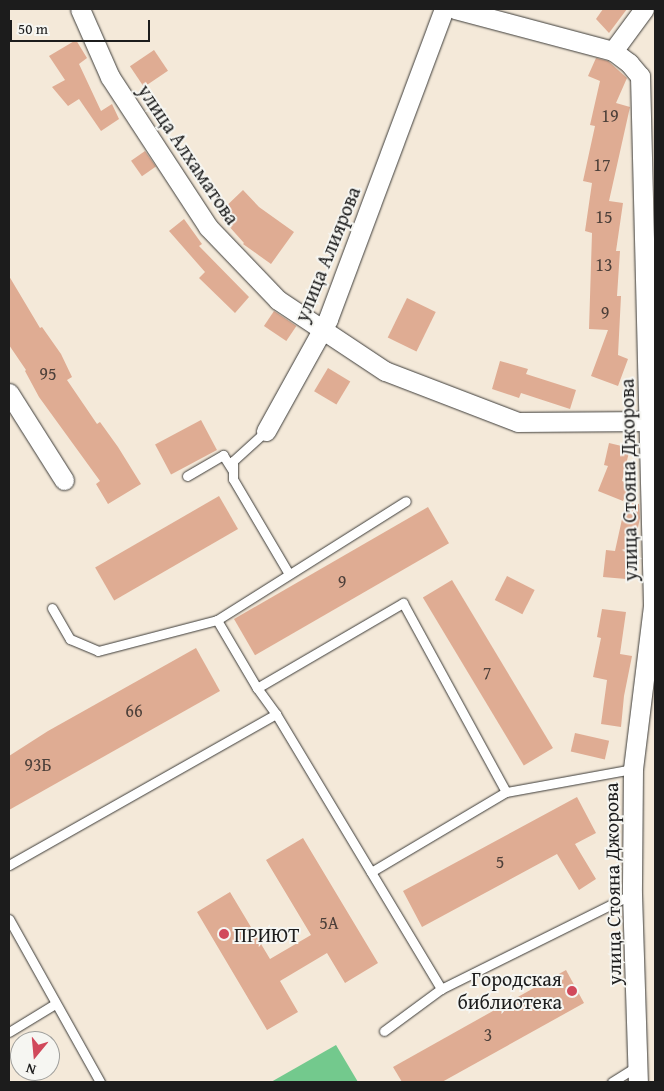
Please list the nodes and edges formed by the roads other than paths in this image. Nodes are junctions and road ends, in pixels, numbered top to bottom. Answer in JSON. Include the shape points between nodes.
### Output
{"nodes":[{"id":1,"x":80,"y":9,"type":"edge"},
{"id":2,"x":444,"y":9,"type":"edge"},
{"id":3,"x":455,"y":9,"type":"edge"},
{"id":4,"x":644,"y":9,"type":"edge"},
{"id":5,"x":613,"y":51,"type":"junction"},
{"id":6,"x":322,"y":330,"type":"junction"},
{"id":7,"x":9,"y":393,"type":"edge"},
{"id":8,"x":649,"y":421,"type":"junction"},
{"id":9,"x":266,"y":430,"type":"joint"},
{"id":10,"x":233,"y":471,"type":"junction"},
{"id":11,"x":187,"y":476,"type":"dead end"},
{"id":12,"x":64,"y":480,"type":"dead end"},
{"id":13,"x":406,"y":501,"type":"dead end"},
{"id":14,"x":289,"y":574,"type":"junction"},
{"id":15,"x":52,"y":608,"type":"dead end"},
{"id":16,"x":217,"y":620,"type":"junction"},
{"id":17,"x":257,"y":688,"type":"junction"},
{"id":18,"x":276,"y":714,"type":"junction"},
{"id":19,"x":633,"y":769,"type":"junction"},
{"id":20,"x":506,"y":792,"type":"junction"},
{"id":21,"x":9,"y":865,"type":"edge"},
{"id":22,"x":371,"y":872,"type":"junction"},
{"id":23,"x":632,"y":894,"type":"junction"},
{"id":24,"x":9,"y":919,"type":"edge"},
{"id":25,"x":441,"y":989,"type":"junction"},
{"id":26,"x":56,"y":1004,"type":"junction"},
{"id":27,"x":384,"y":1031,"type":"dead end"},
{"id":28,"x":9,"y":1032,"type":"edge"},
{"id":29,"x":638,"y":1074,"type":"edge"},
{"id":30,"x":100,"y":1082,"type":"edge"},
{"id":31,"x":612,"y":1082,"type":"edge"}],
"edges":[{"from":1,"to":6,"type":"street","name":"улица Алхаматова","via":[[110,77],[208,227],[278,300]]},
{"from":2,"to":6,"type":"street","name":"улица Алиярова"},
{"from":3,"to":5,"type":"street","name":"улица Стояна Джорова"},
{"from":4,"to":5,"type":"street"},
{"from":5,"to":8,"type":"street","name":"улица Стояна Джорова","via":[[640,76]]},
{"from":6,"to":8,"type":"street","name":"улица Алхаматова","via":[[385,371],[518,422]]},
{"from":6,"to":9,"type":"street","name":"улица Алиярова"},
{"from":7,"to":12,"type":"street"},
{"from":8,"to":19,"type":"street","name":"улица Стояна Джорова","via":[[653,606]]},
{"from":9,"to":10,"type":"lane","name":"улица Алиярова","via":[[233,461]]},
{"from":10,"to":11,"type":"lane","via":[[223,455]]},
{"from":10,"to":14,"type":"lane","via":[[233,479]]},
{"from":13,"to":14,"type":"lane"},
{"from":14,"to":16,"type":"lane"},
{"from":15,"to":16,"type":"lane","via":[[70,638],[98,651]]},
{"from":16,"to":17,"type":"lane"},
{"from":17,"to":18,"type":"lane"},
{"from":17,"to":20,"type":"lane","via":[[403,602]]},
{"from":18,"to":21,"type":"lane"},
{"from":18,"to":22,"type":"lane"},
{"from":19,"to":20,"type":"lane"},
{"from":19,"to":23,"type":"street","name":"улица Стояна Джорова"},
{"from":20,"to":22,"type":"lane"},
{"from":22,"to":25,"type":"lane"},
{"from":23,"to":25,"type":"lane"},
{"from":23,"to":29,"type":"street","name":"улица Стояна Джорова"},
{"from":24,"to":26,"type":"lane"},
{"from":25,"to":27,"type":"lane"},
{"from":26,"to":28,"type":"lane"},
{"from":26,"to":30,"type":"lane"},
{"from":29,"to":31,"type":"lane"}]}
